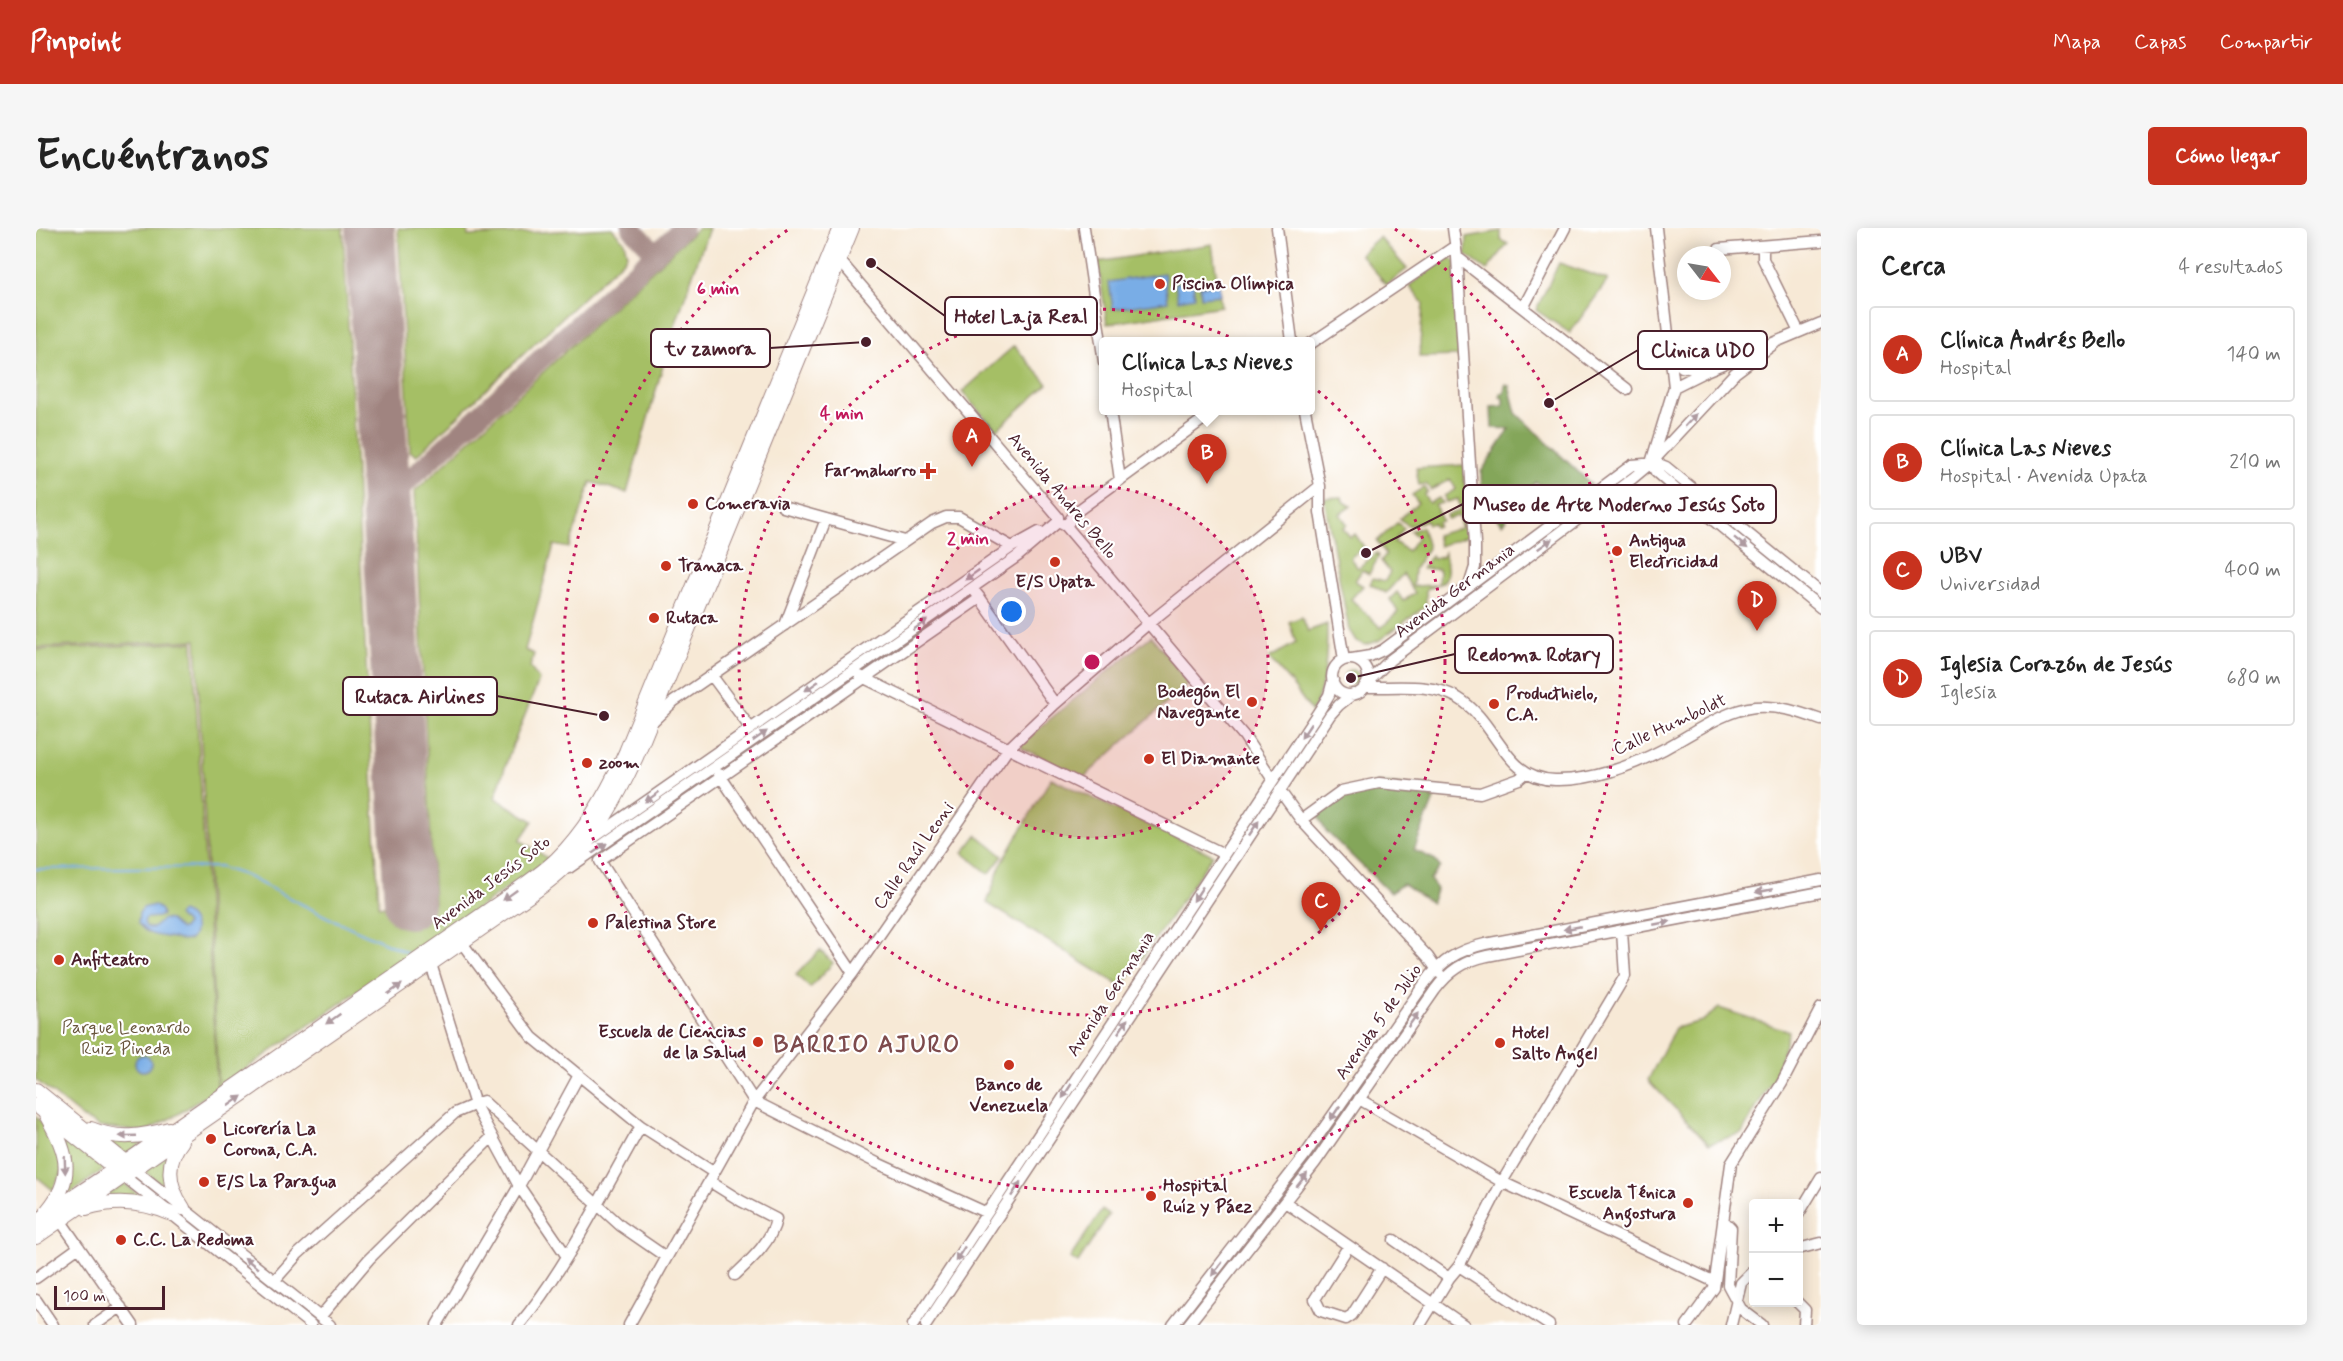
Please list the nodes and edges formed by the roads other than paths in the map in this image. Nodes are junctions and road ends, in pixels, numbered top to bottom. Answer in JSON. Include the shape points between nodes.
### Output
{"nodes":[{"id":1,"x":840,"y":228,"type":"edge"},
{"id":2,"x":852,"y":228,"type":"edge"},
{"id":3,"x":1084,"y":228,"type":"edge"},
{"id":4,"x":1277,"y":228,"type":"edge"},
{"id":5,"x":1453,"y":228,"type":"edge"},
{"id":6,"x":1565,"y":228,"type":"edge"},
{"id":7,"x":1656,"y":228,"type":"edge"},
{"id":8,"x":1821,"y":241,"type":"edge"},
{"id":9,"x":1763,"y":247,"type":"junction"},
{"id":10,"x":1731,"y":248,"type":"edge"},
{"id":11,"x":1456,"y":252,"type":"junction"},
{"id":12,"x":835,"y":255,"type":"junction"},
{"id":13,"x":1523,"y":308,"type":"junction"},
{"id":14,"x":1821,"y":323,"type":"edge"},
{"id":15,"x":1798,"y":332,"type":"junction"},
{"id":16,"x":1100,"y":337,"type":"edge"},
{"id":17,"x":1291,"y":337,"type":"edge"},
{"id":18,"x":1315,"y":341,"type":"edge"},
{"id":19,"x":1775,"y":343,"type":"junction"},
{"id":20,"x":1672,"y":356,"type":"junction"},
{"id":21,"x":1706,"y":371,"type":"junction"},
{"id":22,"x":1674,"y":387,"type":"junction"},
{"id":23,"x":1627,"y":388,"type":"dead end"},
{"id":24,"x":1111,"y":415,"type":"edge"},
{"id":25,"x":1210,"y":415,"type":"edge"},
{"id":26,"x":1306,"y":415,"type":"edge"},
{"id":27,"x":1651,"y":463,"type":"junction"},
{"id":28,"x":1120,"y":480,"type":"junction"},
{"id":29,"x":1320,"y":486,"type":"junction"},
{"id":30,"x":783,"y":507,"type":"dead end"},
{"id":31,"x":826,"y":519,"type":"junction"},
{"id":32,"x":1060,"y":522,"type":"junction"},
{"id":33,"x":905,"y":541,"type":"junction"},
{"id":34,"x":1475,"y":543,"type":"junction"},
{"id":35,"x":1012,"y":547,"type":"junction"},
{"id":36,"x":1496,"y":567,"type":"junction"},
{"id":37,"x":1468,"y":587,"type":"junction"},
{"id":38,"x":972,"y":588,"type":"junction"},
{"id":39,"x":1821,"y":593,"type":"edge"},
{"id":40,"x":980,"y":598,"type":"junction"},
{"id":41,"x":1821,"y":608,"type":"edge"},
{"id":42,"x":1149,"y":623,"type":"junction"},
{"id":43,"x":785,"y":625,"type":"junction"},
{"id":44,"x":1348,"y":660,"type":"junction"},
{"id":45,"x":854,"y":671,"type":"junction"},
{"id":46,"x":712,"y":676,"type":"junction"},
{"id":47,"x":864,"y":679,"type":"junction"},
{"id":48,"x":1333,"y":680,"type":"junction"},
{"id":49,"x":1365,"y":685,"type":"junction"},
{"id":50,"x":1353,"y":694,"type":"junction"},
{"id":51,"x":1055,"y":704,"type":"junction"},
{"id":52,"x":1821,"y":720,"type":"edge"},
{"id":53,"x":649,"y":725,"type":"junction"},
{"id":54,"x":750,"y":729,"type":"junction"},
{"id":55,"x":1008,"y":749,"type":"junction"},
{"id":56,"x":716,"y":767,"type":"junction"},
{"id":57,"x":1526,"y":774,"type":"junction"},
{"id":58,"x":721,"y":779,"type":"junction"},
{"id":59,"x":1273,"y":780,"type":"junction"},
{"id":60,"x":1280,"y":791,"type":"junction"},
{"id":61,"x":1301,"y":820,"type":"junction"},
{"id":62,"x":582,"y":846,"type":"junction"},
{"id":63,"x":1224,"y":854,"type":"junction"},
{"id":64,"x":556,"y":859,"type":"junction"},
{"id":65,"x":551,"y":879,"type":"junction"},
{"id":66,"x":1821,"y":880,"type":"edge"},
{"id":67,"x":1821,"y":892,"type":"edge"},
{"id":68,"x":1622,"y":931,"type":"junction"},
{"id":69,"x":462,"y":943,"type":"junction"},
{"id":70,"x":431,"y":964,"type":"junction"},
{"id":71,"x":1436,"y":969,"type":"junction"},
{"id":72,"x":853,"y":973,"type":"junction"},
{"id":73,"x":1445,"y":978,"type":"junction"},
{"id":74,"x":1821,"y":1008,"type":"edge"},
{"id":75,"x":579,"y":1075,"type":"junction"},
{"id":76,"x":36,"y":1090,"type":"edge"},
{"id":77,"x":1359,"y":1099,"type":"junction"},
{"id":78,"x":754,"y":1101,"type":"junction"},
{"id":79,"x":475,"y":1105,"type":"junction"},
{"id":80,"x":40,"y":1108,"type":"edge"},
{"id":81,"x":75,"y":1121,"type":"junction"},
{"id":82,"x":641,"y":1126,"type":"junction"},
{"id":83,"x":184,"y":1129,"type":"junction"},
{"id":84,"x":492,"y":1137,"type":"junction"},
{"id":85,"x":538,"y":1152,"type":"junction"},
{"id":86,"x":126,"y":1169,"type":"junction"},
{"id":87,"x":711,"y":1176,"type":"junction"},
{"id":88,"x":1821,"y":1177,"type":"edge"},
{"id":89,"x":1502,"y":1182,"type":"junction"},
{"id":90,"x":519,"y":1186,"type":"junction"},
{"id":91,"x":1285,"y":1202,"type":"junction"},
{"id":92,"x":596,"y":1205,"type":"junction"},
{"id":93,"x":1803,"y":1207,"type":"edge"},
{"id":94,"x":75,"y":1210,"type":"junction"},
{"id":95,"x":177,"y":1211,"type":"junction"},
{"id":96,"x":987,"y":1213,"type":"junction"},
{"id":97,"x":60,"y":1220,"type":"junction"},
{"id":98,"x":1723,"y":1220,"type":"junction"},
{"id":99,"x":38,"y":1221,"type":"edge"},
{"id":100,"x":36,"y":1237,"type":"edge"},
{"id":101,"x":1394,"y":1240,"type":"dead end"},
{"id":102,"x":1821,"y":1243,"type":"edge"},
{"id":103,"x":79,"y":1247,"type":"junction"},
{"id":104,"x":1348,"y":1247,"type":"junction"},
{"id":105,"x":1803,"y":1248,"type":"edge"},
{"id":106,"x":566,"y":1256,"type":"junction"},
{"id":107,"x":666,"y":1257,"type":"junction"},
{"id":108,"x":1730,"y":1262,"type":"junction"},
{"id":109,"x":1459,"y":1266,"type":"junction"},
{"id":110,"x":1382,"y":1268,"type":"junction"},
{"id":111,"x":1749,"y":1271,"type":"edge"},
{"id":112,"x":735,"y":1275,"type":"dead end"},
{"id":113,"x":1749,"y":1275,"type":"edge"},
{"id":114,"x":36,"y":1278,"type":"edge"},
{"id":115,"x":1449,"y":1278,"type":"junction"},
{"id":116,"x":274,"y":1281,"type":"junction"},
{"id":117,"x":1715,"y":1282,"type":"junction"},
{"id":118,"x":36,"y":1300,"type":"edge"},
{"id":119,"x":1432,"y":1303,"type":"junction"},
{"id":120,"x":1737,"y":1303,"type":"junction"},
{"id":121,"x":121,"y":1307,"type":"junction"},
{"id":122,"x":1802,"y":1307,"type":"edge"},
{"id":123,"x":320,"y":1317,"type":"junction"},
{"id":124,"x":53,"y":1325,"type":"edge"},
{"id":125,"x":95,"y":1325,"type":"edge"},
{"id":126,"x":133,"y":1325,"type":"edge"},
{"id":127,"x":311,"y":1325,"type":"edge"},
{"id":128,"x":330,"y":1325,"type":"edge"},
{"id":129,"x":437,"y":1325,"type":"edge"},
{"id":130,"x":519,"y":1325,"type":"edge"},
{"id":131,"x":629,"y":1325,"type":"edge"},
{"id":132,"x":912,"y":1325,"type":"edge"},
{"id":133,"x":926,"y":1325,"type":"edge"},
{"id":134,"x":1173,"y":1325,"type":"edge"},
{"id":135,"x":1188,"y":1325,"type":"edge"},
{"id":136,"x":1420,"y":1325,"type":"edge"},
{"id":137,"x":1464,"y":1325,"type":"edge"},
{"id":138,"x":1549,"y":1325,"type":"edge"},
{"id":139,"x":1687,"y":1325,"type":"edge"},
{"id":140,"x":1731,"y":1325,"type":"edge"},
{"id":141,"x":1762,"y":1325,"type":"edge"},
{"id":142,"x":1804,"y":1325,"type":"edge"}],
"edges":[{"from":1,"to":12,"type":"main road","name":"Avenida Jesús Soto"},
{"from":2,"to":12,"type":"main road","name":"Avenida Jesús Soto"},
{"from":3,"to":16,"type":"street"},
{"from":4,"to":17,"type":"street"},
{"from":5,"to":11,"type":"street"},
{"from":6,"to":13,"type":"street"},
{"from":7,"to":20,"type":"street"},
{"from":8,"to":9,"type":"street"},
{"from":9,"to":10,"type":"street"},
{"from":9,"to":15,"type":"street","via":[[1763,259]]},
{"from":11,"to":13,"type":"street"},
{"from":11,"to":18,"type":"street"},
{"from":11,"to":34,"type":"street"},
{"from":12,"to":32,"type":"street","name":"Avenida Andres Bello"},
{"from":12,"to":53,"type":"main road","name":"Avenida Jesús Soto"},
{"from":12,"to":64,"type":"main road","name":"Avenida Jesús Soto","via":[[626,752],[600,801]]},
{"from":13,"to":23,"type":"street"},
{"from":14,"to":15,"type":"street"},
{"from":15,"to":19,"type":"street"},
{"from":19,"to":21,"type":"street"},
{"from":27,"to":19,"type":"street","name":"Avenida Germania","one_way":true,"via":[[1735,373]]},
{"from":20,"to":21,"type":"street","via":[[1682,367]]},
{"from":20,"to":22,"type":"street"},
{"from":21,"to":22,"type":"street"},
{"from":22,"to":27,"type":"street"},
{"from":24,"to":28,"type":"street"},
{"from":25,"to":28,"type":"street"},
{"from":26,"to":29,"type":"street"},
{"from":27,"to":36,"type":"street","name":"Avenida Germania","via":[[1626,469]]},
{"from":27,"to":39,"type":"street","via":[[1666,467]]},
{"from":27,"to":41,"type":"street","one_way":true,"via":[[1656,472]]},
{"from":49,"to":27,"type":"street","name":"Avenida Germania","one_way":true,"via":[[1390,660]]},
{"from":28,"to":32,"type":"street"},
{"from":29,"to":42,"type":"street","name":"Calle Raúl Leoni"},
{"from":29,"to":44,"type":"street","via":[[1320,512]]},
{"from":30,"to":31,"type":"street"},
{"from":31,"to":33,"type":"street"},
{"from":31,"to":43,"type":"street"},
{"from":32,"to":35,"type":"street"},
{"from":32,"to":38,"type":"street"},
{"from":32,"to":42,"type":"street","name":"Avenida Andres Bello"},
{"from":33,"to":35,"type":"street","via":[[946,517],[959,518]]},
{"from":33,"to":43,"type":"street"},
{"from":34,"to":36,"type":"street","via":[[1482,561]]},
{"from":34,"to":37,"type":"street","via":[[1475,567]]},
{"from":35,"to":54,"type":"street","one_way":true},
{"from":36,"to":37,"type":"street","name":"Avenida Germania"},
{"from":37,"to":44,"type":"street","name":"Avenida Germania","via":[[1383,650]]},
{"from":38,"to":40,"type":"street"},
{"from":45,"to":38,"type":"street","one_way":true},
{"from":40,"to":47,"type":"street"},
{"from":40,"to":51,"type":"street"},
{"from":42,"to":51,"type":"street","name":"Calle Raúl Leoni"},
{"from":42,"to":59,"type":"street","name":"Avenida Andres Bello","via":[[1244,736]]},
{"from":43,"to":46,"type":"street"},
{"from":44,"to":48,"type":"street","via":[[1336,667]]},
{"from":44,"to":49,"type":"street","via":[[1364,666]]},
{"from":45,"to":47,"type":"street"},
{"from":56,"to":45,"type":"street","one_way":true},
{"from":46,"to":53,"type":"street","via":[[673,702]]},
{"from":46,"to":54,"type":"street"},
{"from":47,"to":55,"type":"street"},
{"from":47,"to":58,"type":"street"},
{"from":48,"to":50,"type":"street","via":[[1340,691]]},
{"from":48,"to":59,"type":"street","name":"Avenida Germania","one_way":true,"via":[[1326,701]]},
{"from":49,"to":50,"type":"street"},
{"from":49,"to":57,"type":"street","via":[[1440,690],[1458,698],[1479,713],[1511,761]]},
{"from":50,"to":60,"type":"street","name":"Avenida Germania","via":[[1335,709]]},
{"from":51,"to":55,"type":"street","name":"Calle Raúl Leoni"},
{"from":52,"to":57,"type":"street","name":"Calle Humboldt","via":[[1786,708],[1753,707],[1710,723],[1639,761],[1595,774],[1552,780]]},
{"from":53,"to":62,"type":"main road","name":"Avenida Jesús Soto","via":[[618,793]]},
{"from":54,"to":62,"type":"street","one_way":true},
{"from":55,"to":63,"type":"street"},
{"from":55,"to":72,"type":"street","name":"Calle Raúl Leoni"},
{"from":56,"to":58,"type":"street"},
{"from":65,"to":56,"type":"street","one_way":true},
{"from":57,"to":61,"type":"street","via":[[1480,793],[1379,783],[1341,791]]},
{"from":58,"to":72,"type":"street"},
{"from":58,"to":78,"type":"street","via":[[600,861]]},
{"from":59,"to":63,"type":"street","name":"Avenida Germania"},
{"from":60,"to":61,"type":"street"},
{"from":133,"to":60,"type":"street","name":"Avenida Germania","one_way":true},
{"from":61,"to":71,"type":"street"},
{"from":62,"to":64,"type":"street"},
{"from":62,"to":65,"type":"main road","name":"Avenida Jesús Soto"},
{"from":63,"to":96,"type":"street","name":"Avenida Germania","one_way":true},
{"from":64,"to":83,"type":"main road","name":"Avenida Jesús Soto","one_way":true},
{"from":65,"to":69,"type":"main road","name":"Avenida Jesús Soto"},
{"from":66,"to":71,"type":"street","name":"Avenida 5 de Julio","one_way":true,"via":[[1475,946],[1455,954]]},
{"from":68,"to":67,"type":"street","name":"Avenida 5 de Julio","one_way":true},
{"from":68,"to":73,"type":"street","name":"Avenida 5 de Julio","via":[[1478,958]]},
{"from":68,"to":89,"type":"street","via":[[1625,976]]},
{"from":69,"to":70,"type":"main road","name":"Avenida Jesús Soto"},
{"from":69,"to":75,"type":"street","via":[[532,1037]]},
{"from":70,"to":79,"type":"street"},
{"from":83,"to":70,"type":"main road","name":"Avenida Jesús Soto","one_way":true},
{"from":71,"to":73,"type":"street"},
{"from":71,"to":134,"type":"street","name":"Avenida 5 de Julio","one_way":true,"via":[[1312,1146]]},
{"from":72,"to":78,"type":"street","name":"Calle Raúl Leoni"},
{"from":77,"to":73,"type":"street","name":"Avenida 5 de Julio","one_way":true},
{"from":74,"to":98,"type":"street","via":[[1782,1083],[1731,1164]]},
{"from":75,"to":82,"type":"street"},
{"from":75,"to":85,"type":"street"},
{"from":76,"to":81,"type":"main road"},
{"from":77,"to":89,"type":"street"},
{"from":91,"to":77,"type":"street","name":"Avenida 5 de Julio","one_way":true},
{"from":78,"to":87,"type":"street","name":"Calle Raúl Leoni"},
{"from":78,"to":96,"type":"street"},
{"from":79,"to":84,"type":"street"},
{"from":79,"to":85,"type":"street","via":[[483,1101]]},
{"from":79,"to":116,"type":"street","via":[[455,1113],[298,1254]]},
{"from":80,"to":86,"type":"main road"},
{"from":80,"to":99,"type":"main road","one_way":true,"via":[[61,1142],[67,1169],[56,1199]]},
{"from":83,"to":81,"type":"main road","one_way":true,"via":[[120,1137]]},
{"from":81,"to":86,"type":"main road"},
{"from":82,"to":87,"type":"street"},
{"from":82,"to":92,"type":"street"},
{"from":83,"to":86,"type":"main road","name":"Avenida Jesús Soto"},
{"from":83,"to":95,"type":"main road","via":[[169,1170]]},
{"from":84,"to":90,"type":"street"},
{"from":84,"to":123,"type":"street","via":[[369,1259]]},
{"from":85,"to":90,"type":"street"},
{"from":85,"to":92,"type":"street"},
{"from":86,"to":94,"type":"main road"},
{"from":86,"to":95,"type":"street"},
{"from":86,"to":99,"type":"main road"},
{"from":87,"to":107,"type":"street","name":"Calle Raúl Leoni"},
{"from":87,"to":112,"type":"street","via":[[741,1201],[776,1219],[765,1242]]},
{"from":88,"to":93,"type":"street"},
{"from":89,"to":109,"type":"street"},
{"from":89,"to":117,"type":"street"},
{"from":90,"to":106,"type":"street"},
{"from":90,"to":129,"type":"street"},
{"from":91,"to":104,"type":"street"},
{"from":91,"to":135,"type":"street","name":"Avenida 5 de Julio"},
{"from":92,"to":106,"type":"street"},
{"from":92,"to":107,"type":"street"},
{"from":94,"to":95,"type":"main road","via":[[131,1203]]},
{"from":94,"to":97,"type":"main road"},
{"from":116,"to":95,"type":"street","one_way":true},
{"from":95,"to":127,"type":"street"},
{"from":96,"to":132,"type":"street","name":"Avenida Germania","one_way":true},
{"from":97,"to":100,"type":"main road"},
{"from":97,"to":103,"type":"street"},
{"from":98,"to":108,"type":"street","via":[[1731,1228]]},
{"from":98,"to":117,"type":"street"},
{"from":101,"to":115,"type":"street"},
{"from":102,"to":105,"type":"street"},
{"from":103,"to":114,"type":"street"},
{"from":103,"to":121,"type":"street"},
{"from":104,"to":110,"type":"street"},
{"from":104,"to":110,"type":"street","via":[[1315,1299],[1321,1311],[1346,1319],[1352,1315]]},
{"from":106,"to":130,"type":"street"},
{"from":107,"to":131,"type":"street","name":"Calle Raúl Leoni"},
{"from":108,"to":111,"type":"street","via":[[1734,1272]]},
{"from":108,"to":120,"type":"street","via":[[1728,1285]]},
{"from":109,"to":115,"type":"street"},
{"from":109,"to":138,"type":"street"},
{"from":110,"to":119,"type":"street"},
{"from":113,"to":120,"type":"street","via":[[1741,1284]]},
{"from":115,"to":119,"type":"street"},
{"from":116,"to":123,"type":"street"},
{"from":117,"to":139,"type":"street"},
{"from":118,"to":124,"type":"street"},
{"from":119,"to":136,"type":"street"},
{"from":119,"to":137,"type":"street"},
{"from":120,"to":140,"type":"street"},
{"from":120,"to":141,"type":"street"},
{"from":121,"to":125,"type":"street"},
{"from":121,"to":126,"type":"street"},
{"from":122,"to":142,"type":"street"},
{"from":123,"to":128,"type":"street"}]}
